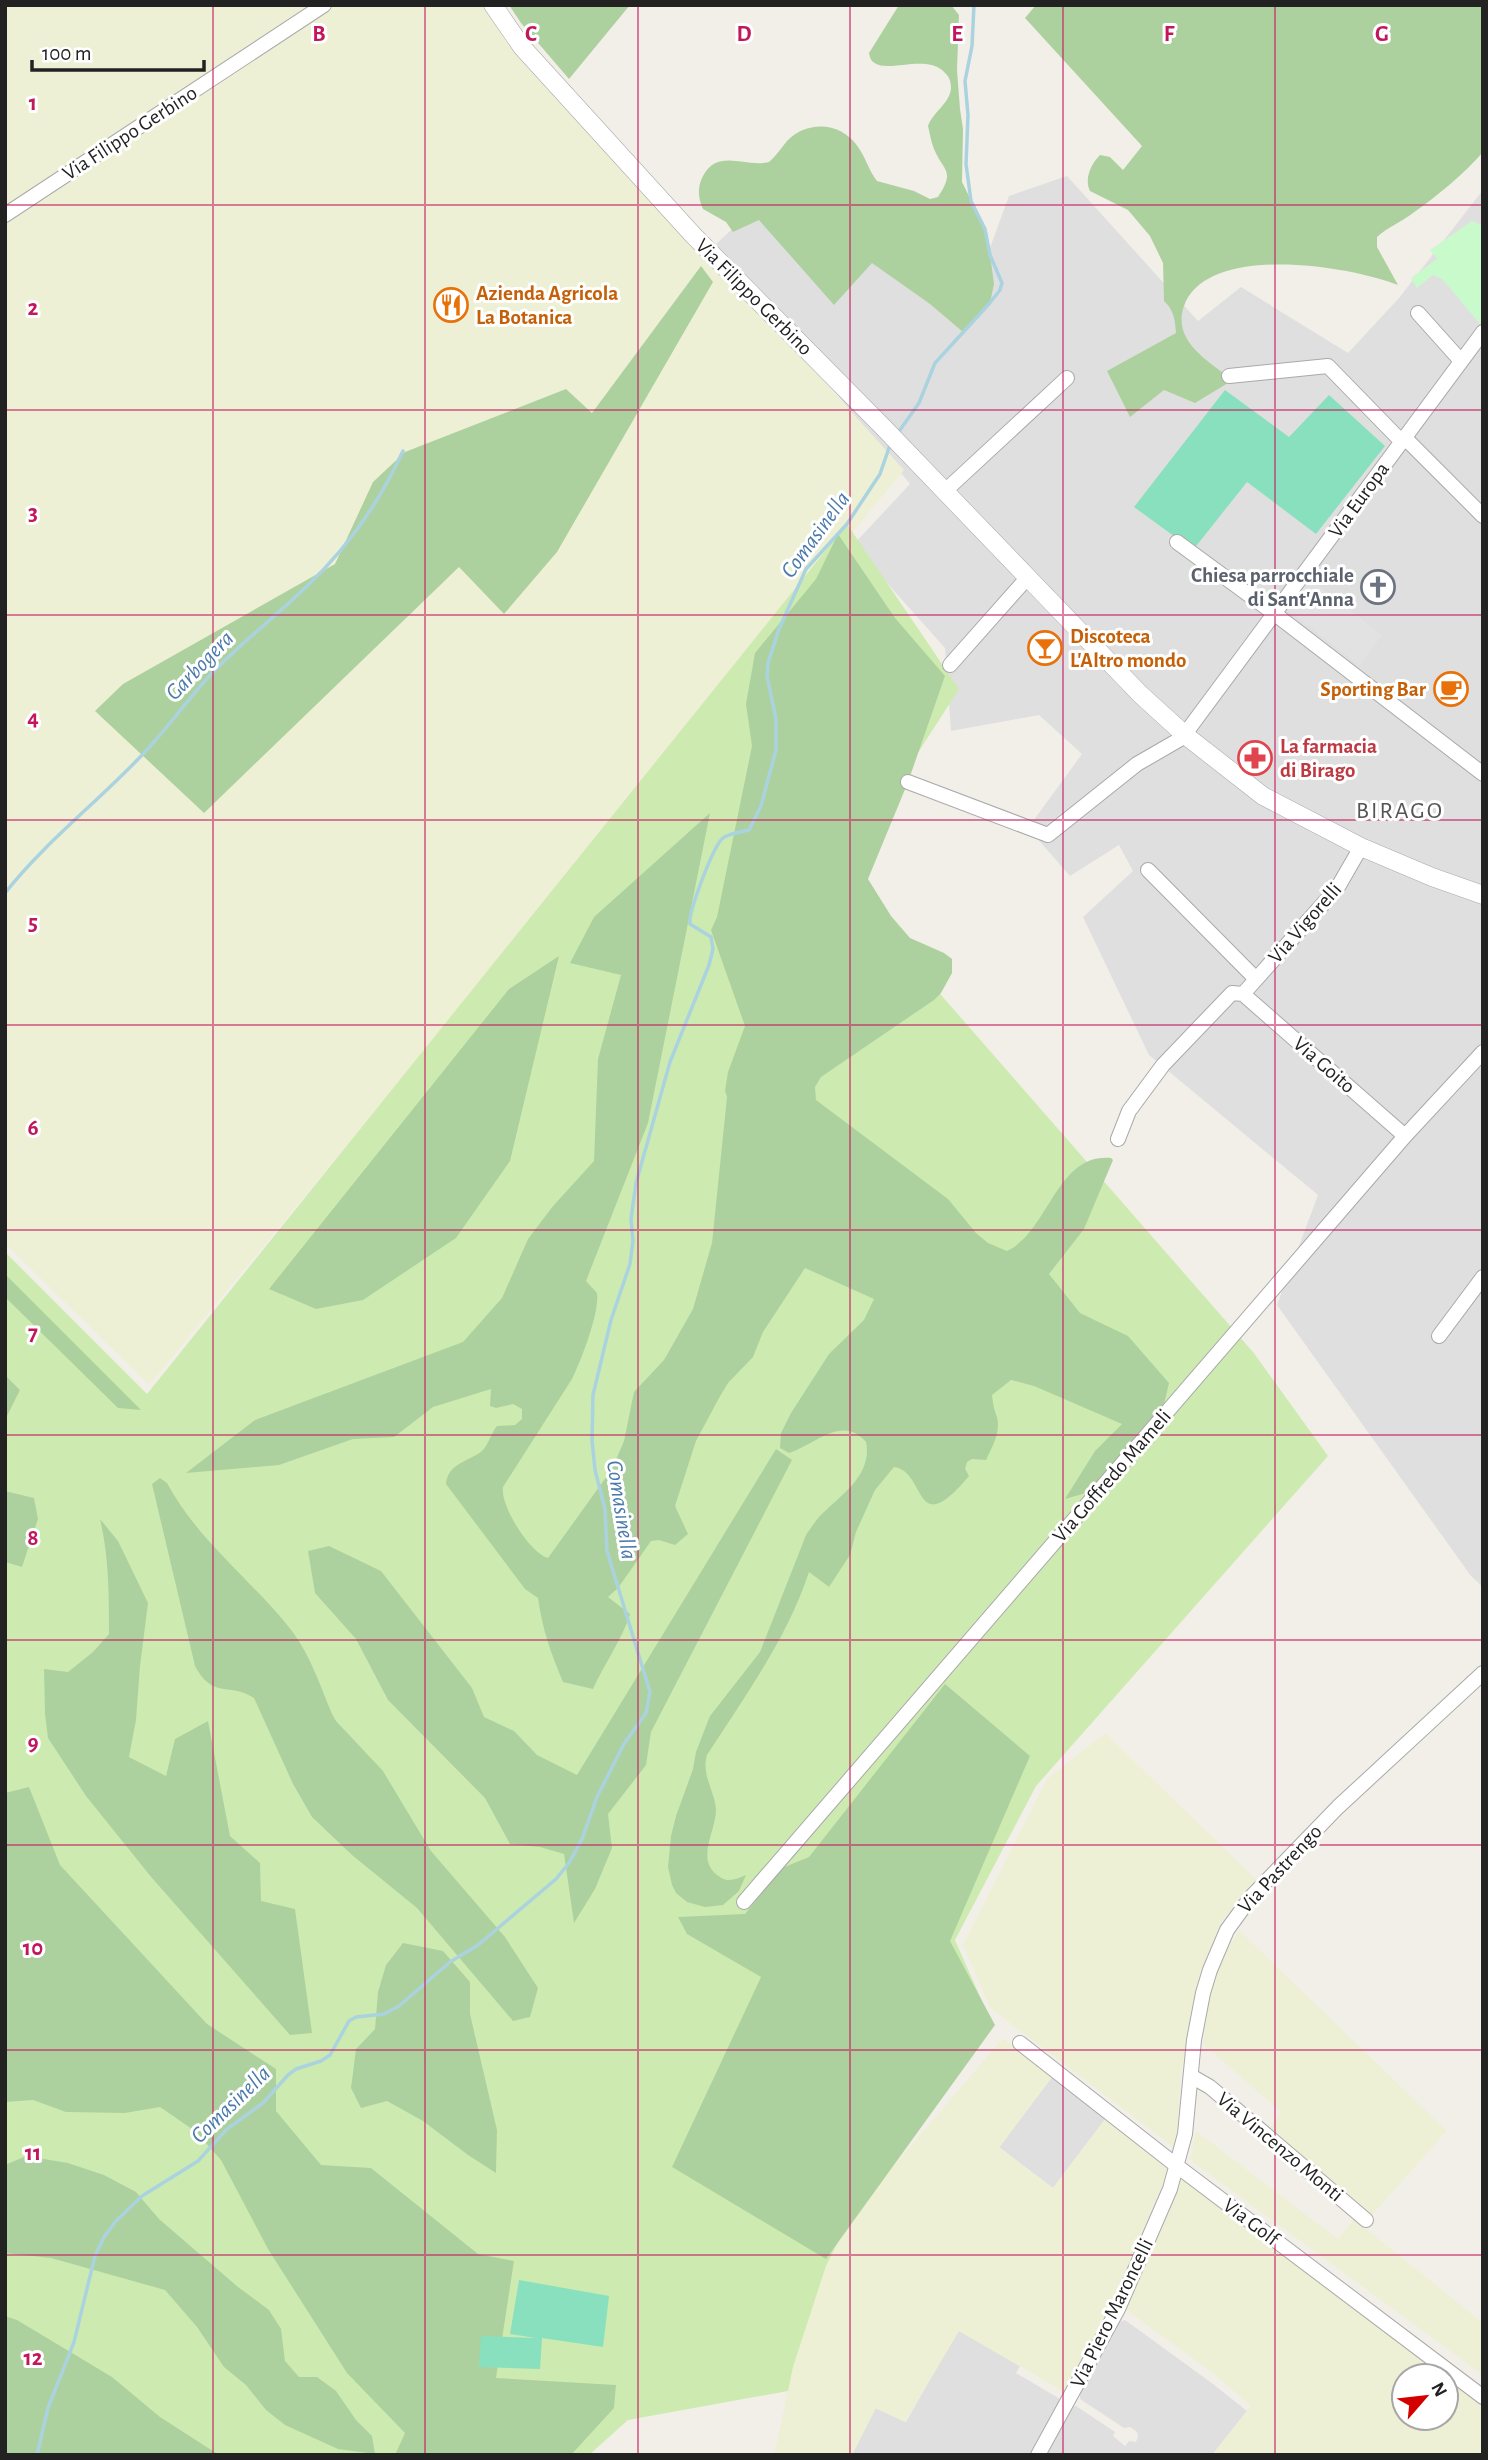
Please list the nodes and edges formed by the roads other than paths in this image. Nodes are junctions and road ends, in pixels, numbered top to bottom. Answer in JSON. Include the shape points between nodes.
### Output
{"nodes":[{"id":1,"x":324,"y":5,"type":"edge"},
{"id":2,"x":493,"y":5,"type":"edge"},
{"id":3,"x":5,"y":215,"type":"edge"},
{"id":4,"x":1418,"y":313,"type":"dead end"},
{"id":5,"x":1483,"y":332,"type":"edge"},
{"id":6,"x":1461,"y":361,"type":"junction"},
{"id":7,"x":1228,"y":376,"type":"dead end"},
{"id":8,"x":1067,"y":378,"type":"dead end"},
{"id":9,"x":1403,"y":440,"type":"junction"},
{"id":10,"x":945,"y":491,"type":"junction"},
{"id":11,"x":1483,"y":516,"type":"edge"},
{"id":12,"x":1177,"y":542,"type":"dead end"},
{"id":13,"x":1028,"y":577,"type":"junction"},
{"id":14,"x":1275,"y":614,"type":"junction"},
{"id":15,"x":950,"y":665,"type":"dead end"},
{"id":16,"x":1185,"y":735,"type":"junction"},
{"id":17,"x":1483,"y":774,"type":"edge"},
{"id":18,"x":908,"y":782,"type":"dead end"},
{"id":19,"x":1361,"y":847,"type":"junction"},
{"id":20,"x":1148,"y":870,"type":"dead end"},
{"id":21,"x":1483,"y":895,"type":"edge"},
{"id":22,"x":1256,"y":979,"type":"junction"},
{"id":23,"x":1243,"y":994,"type":"junction"},
{"id":24,"x":1483,"y":1052,"type":"edge"},
{"id":25,"x":1405,"y":1136,"type":"junction"},
{"id":26,"x":1118,"y":1139,"type":"dead end"},
{"id":27,"x":1483,"y":1277,"type":"edge"},
{"id":28,"x":1439,"y":1336,"type":"dead end"},
{"id":29,"x":1483,"y":1673,"type":"edge"},
{"id":30,"x":744,"y":1902,"type":"dead end"},
{"id":31,"x":1020,"y":2043,"type":"dead end"},
{"id":32,"x":1191,"y":2076,"type":"junction"},
{"id":33,"x":1177,"y":2166,"type":"junction"},
{"id":34,"x":1366,"y":2220,"type":"dead end"},
{"id":35,"x":1483,"y":2398,"type":"edge"},
{"id":36,"x":1038,"y":2455,"type":"edge"}],
"edges":[{"from":1,"to":3,"type":"street","name":"Via Filippo Gerbino"},
{"from":2,"to":10,"type":"street","name":"Via Filippo Gerbino","via":[[522,47],[693,235]]},
{"from":4,"to":6,"type":"street"},
{"from":5,"to":6,"type":"street","name":"Via Europa"},
{"from":6,"to":9,"type":"street","name":"Via Europa"},
{"from":7,"to":9,"type":"street","via":[[1328,366]]},
{"from":8,"to":10,"type":"street"},
{"from":9,"to":11,"type":"street"},
{"from":9,"to":14,"type":"street","name":"Via Europa"},
{"from":10,"to":13,"type":"street","name":"Via Filippo Gerbino"},
{"from":12,"to":14,"type":"street"},
{"from":13,"to":15,"type":"street"},
{"from":13,"to":16,"type":"street","name":"Via Filippo Gerbino"},
{"from":14,"to":16,"type":"street","name":"Via Europa"},
{"from":14,"to":17,"type":"street"},
{"from":16,"to":18,"type":"street","via":[[1137,764],[1048,835]]},
{"from":16,"to":19,"type":"street","name":"Via Filippo Gerbino","via":[[1263,796]]},
{"from":19,"to":21,"type":"street","name":"Via Filippo Gerbino"},
{"from":19,"to":22,"type":"street","name":"Via Vigorelli","via":[[1338,887]]},
{"from":20,"to":22,"type":"street"},
{"from":22,"to":23,"type":"street","name":"Via Vigorelli"},
{"from":23,"to":25,"type":"street","name":"Via Goito"},
{"from":23,"to":26,"type":"street","name":"Via Vigorelli","via":[[1232,993],[1163,1065],[1129,1111]]},
{"from":24,"to":25,"type":"street","name":"Via Goffredo Mameli"},
{"from":25,"to":30,"type":"street","name":"Via Goffredo Mameli"},
{"from":27,"to":28,"type":"street"},
{"from":29,"to":32,"type":"street","name":"Via Pastrengo","via":[[1338,1807],[1238,1913],[1210,1970]]},
{"from":31,"to":33,"type":"street","name":"Via Golf"},
{"from":32,"to":33,"type":"street","name":"Via Pastrengo"},
{"from":32,"to":34,"type":"street","name":"Via Vincenzo Monti","via":[[1210,2087]]},
{"from":33,"to":35,"type":"street","name":"Via Golf"},
{"from":33,"to":36,"type":"street","name":"Via Piero Maroncelli","via":[[1118,2309]]}]}
